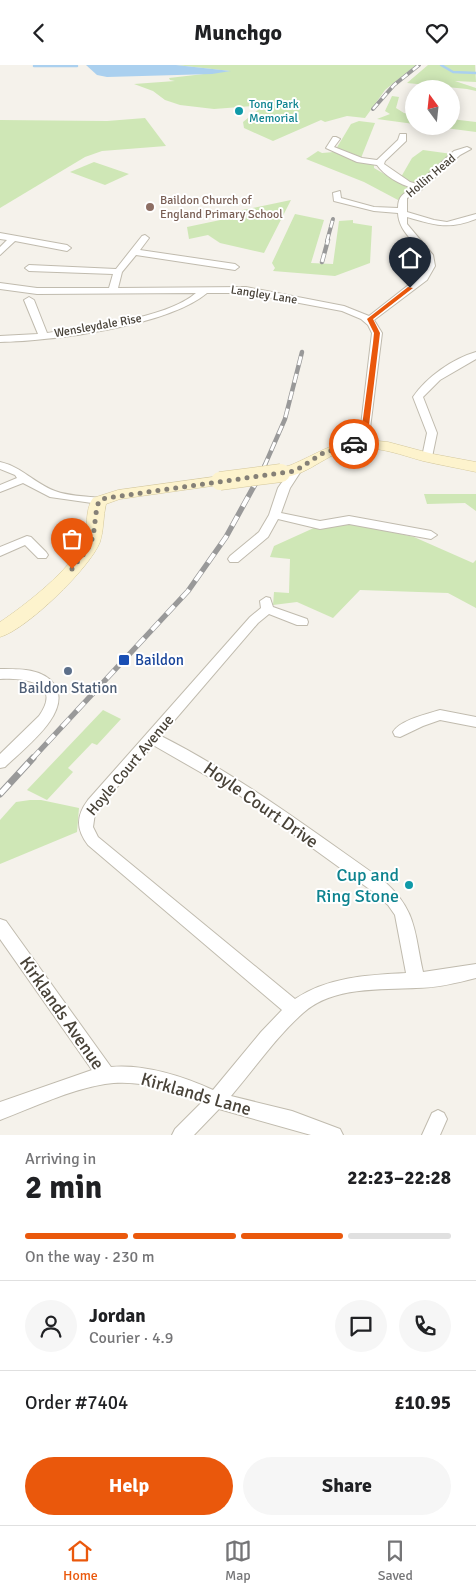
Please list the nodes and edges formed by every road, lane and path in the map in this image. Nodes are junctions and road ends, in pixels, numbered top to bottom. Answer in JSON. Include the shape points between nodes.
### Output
{"nodes":[{"id":1,"x":403,"y":136,"type":"dead end"},
{"id":2,"x":336,"y":139,"type":"dead end"},
{"id":3,"x":467,"y":149,"type":"dead end"},
{"id":4,"x":381,"y":163,"type":"junction"},
{"id":5,"x":418,"y":187,"type":"junction"},
{"id":6,"x":337,"y":193,"type":"dead end"},
{"id":7,"x":403,"y":213,"type":"junction"},
{"id":8,"x":476,"y":216,"type":"edge"},
{"id":9,"x":0,"y":236,"type":"edge"},
{"id":10,"x":145,"y":238,"type":"dead end"},
{"id":11,"x":14,"y":239,"type":"junction"},
{"id":12,"x":67,"y":248,"type":"dead end"},
{"id":13,"x":0,"y":252,"type":"edge"},
{"id":14,"x":133,"y":252,"type":"junction"},
{"id":15,"x":235,"y":267,"type":"dead end"},
{"id":16,"x":29,"y":268,"type":"dead end"},
{"id":17,"x":118,"y":271,"type":"junction"},
{"id":18,"x":0,"y":286,"type":"edge"},
{"id":19,"x":113,"y":290,"type":"junction"},
{"id":20,"x":205,"y":290,"type":"junction"},
{"id":21,"x":29,"y":301,"type":"dead end"},
{"id":22,"x":370,"y":319,"type":"junction"},
{"id":23,"x":44,"y":336,"type":"junction"},
{"id":24,"x":0,"y":339,"type":"edge"},
{"id":25,"x":476,"y":355,"type":"edge"},
{"id":26,"x":364,"y":442,"type":"junction"},
{"id":27,"x":428,"y":457,"type":"junction"},
{"id":28,"x":0,"y":465,"type":"edge"},
{"id":29,"x":476,"y":467,"type":"edge"},
{"id":30,"x":288,"y":472,"type":"junction"},
{"id":31,"x":23,"y":479,"type":"junction"},
{"id":32,"x":0,"y":489,"type":"edge"},
{"id":33,"x":99,"y":501,"type":"junction"},
{"id":34,"x":275,"y":515,"type":"junction"},
{"id":35,"x":431,"y":535,"type":"dead end"},
{"id":36,"x":0,"y":552,"type":"edge"},
{"id":37,"x":42,"y":555,"type":"dead end"},
{"id":38,"x":234,"y":559,"type":"dead end"},
{"id":39,"x":302,"y":622,"type":"dead end"},
{"id":40,"x":0,"y":631,"type":"edge"},
{"id":41,"x":0,"y":674,"type":"edge"},
{"id":42,"x":476,"y":722,"type":"edge"},
{"id":43,"x":400,"y":732,"type":"dead end"},
{"id":44,"x":152,"y":738,"type":"junction"},
{"id":45,"x":0,"y":763,"type":"edge"},
{"id":46,"x":0,"y":926,"type":"edge"},
{"id":47,"x":476,"y":971,"type":"edge"},
{"id":48,"x":416,"y":981,"type":"junction"},
{"id":49,"x":295,"y":1010,"type":"junction"},
{"id":50,"x":106,"y":1075,"type":"junction"},
{"id":51,"x":217,"y":1100,"type":"junction"},
{"id":52,"x":0,"y":1111,"type":"edge"},
{"id":53,"x":181,"y":1135,"type":"edge"},
{"id":54,"x":334,"y":1135,"type":"edge"}],
"edges":[{"from":1,"to":4,"type":"street"},
{"from":2,"to":4,"type":"street","via":[[330,148],[360,160]]},
{"from":3,"to":5,"type":"street","name":"Hollin Head","via":[[457,153]]},
{"from":4,"to":5,"type":"street","via":[[383,168],[407,184]]},
{"from":5,"to":7,"type":"street","name":"Hollin Head","via":[[404,197]]},
{"from":6,"to":7,"type":"street","via":[[337,199],[362,207]]},
{"from":7,"to":8,"type":"street","via":[[443,226]]},
{"from":7,"to":22,"type":"street","name":"Hollin Head","via":[[403,224],[429,255],[431,266],[424,278]]},
{"from":9,"to":11,"type":"street"},
{"from":10,"to":14,"type":"street"},
{"from":11,"to":12,"type":"street","via":[[58,243]]},
{"from":11,"to":13,"type":"street"},
{"from":14,"to":15,"type":"street"},
{"from":14,"to":17,"type":"street"},
{"from":16,"to":17,"type":"street"},
{"from":17,"to":19,"type":"street"},
{"from":18,"to":19,"type":"street","name":"Langley Lane","via":[[21,290]]},
{"from":19,"to":20,"type":"street","name":"Langley Lane"},
{"from":20,"to":22,"type":"street","name":"Langley Lane","via":[[246,290],[344,309]]},
{"from":20,"to":23,"type":"street","name":"Wensleydale Rise","via":[[182,304],[145,318]]},
{"from":21,"to":23,"type":"street","name":"Wensleydale Rise"},
{"from":22,"to":26,"type":"street","via":[[377,333]]},
{"from":23,"to":24,"type":"street","name":"Wensleydale Rise"},
{"from":25,"to":27,"type":"street","via":[[426,386],[418,397],[432,433]]},
{"from":26,"to":27,"type":"street"},
{"from":26,"to":30,"type":"street","via":[[323,453]]},
{"from":27,"to":29,"type":"street"},
{"from":28,"to":31,"type":"street","via":[[20,473]]},
{"from":30,"to":33,"type":"street","bridge":true,"via":[[118,495]]},
{"from":30,"to":34,"type":"street"},
{"from":31,"to":32,"type":"street"},
{"from":31,"to":33,"type":"street","via":[[54,495]]},
{"from":33,"to":40,"type":"street","via":[[91,543],[85,552],[32,608]]},
{"from":34,"to":35,"type":"street","via":[[320,525],[349,520]]},
{"from":34,"to":38,"type":"street","via":[[264,534]]},
{"from":36,"to":37,"type":"street","via":[[27,541]]},
{"from":39,"to":44,"type":"street","name":"Hoyle Court Avenue","via":[[267,605]]},
{"from":41,"to":45,"type":"street","via":[[15,673],[38,678],[46,683],[52,700],[49,713]]},
{"from":42,"to":43,"type":"street","via":[[440,715]]},
{"from":44,"to":48,"type":"street","name":"Hoyle Court Drive","via":[[188,755],[242,790],[394,900],[403,914]]},
{"from":44,"to":49,"type":"street","name":"Hoyle Court Avenue","via":[[88,810],[85,830],[93,841]]},
{"from":46,"to":50,"type":"street","name":"Kirklands Avenue"},
{"from":47,"to":48,"type":"street"},
{"from":48,"to":49,"type":"street","via":[[361,983],[328,990],[308,999]]},
{"from":49,"to":51,"type":"street"},
{"from":50,"to":51,"type":"street","name":"Kirklands Lane","via":[[162,1081]]},
{"from":50,"to":52,"type":"street","name":"Kirklands Lane"},
{"from":51,"to":53,"type":"street"},
{"from":51,"to":54,"type":"street","name":"Kirklands Lane"}]}
